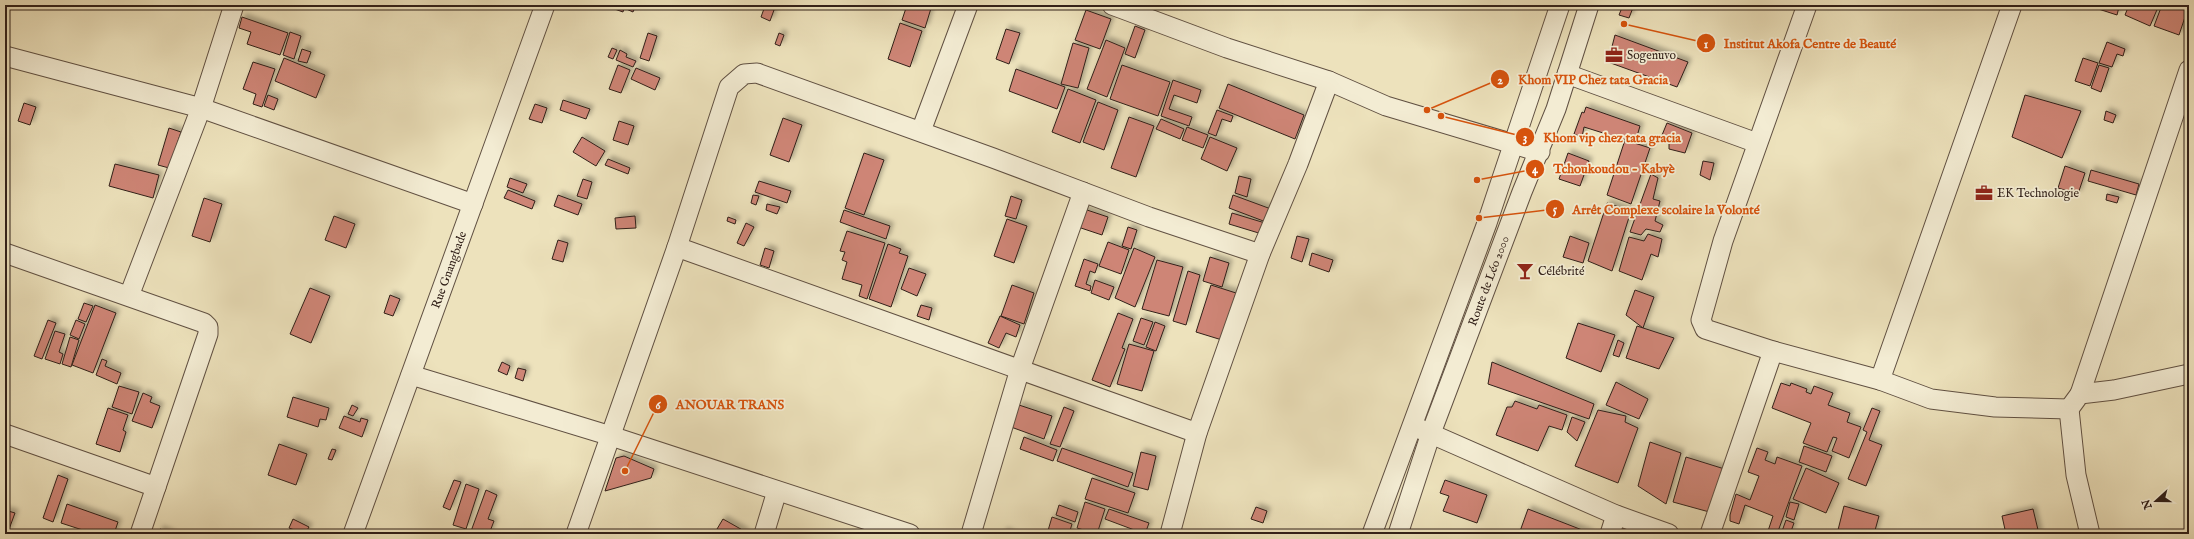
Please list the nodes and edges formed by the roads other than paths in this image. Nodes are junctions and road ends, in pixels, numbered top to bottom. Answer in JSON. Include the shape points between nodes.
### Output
{"nodes":[{"id":1,"x":234,"y":5,"type":"edge"},
{"id":2,"x":545,"y":5,"type":"edge"},
{"id":3,"x":968,"y":5,"type":"edge"},
{"id":4,"x":1112,"y":5,"type":"edge"},
{"id":5,"x":1560,"y":5,"type":"edge"},
{"id":6,"x":1589,"y":5,"type":"edge"},
{"id":7,"x":1807,"y":5,"type":"edge"},
{"id":8,"x":2012,"y":5,"type":"edge"},
{"id":9,"x":5,"y":56,"type":"edge"},
{"id":10,"x":2189,"y":70,"type":"edge"},
{"id":11,"x":1568,"y":74,"type":"junction"},
{"id":12,"x":1329,"y":81,"type":"junction"},
{"id":13,"x":201,"y":108,"type":"junction"},
{"id":14,"x":921,"y":131,"type":"junction"},
{"id":15,"x":1757,"y":143,"type":"junction"},
{"id":16,"x":1513,"y":144,"type":"junction"},
{"id":17,"x":1540,"y":152,"type":"junction"},
{"id":18,"x":1082,"y":192,"type":"junction"},
{"id":19,"x":473,"y":204,"type":"junction"},
{"id":20,"x":677,"y":247,"type":"junction"},
{"id":21,"x":5,"y":253,"type":"edge"},
{"id":22,"x":1260,"y":254,"type":"junction"},
{"id":23,"x":129,"y":296,"type":"junction"},
{"id":24,"x":1773,"y":351,"type":"junction"},
{"id":25,"x":1020,"y":369,"type":"junction"},
{"id":26,"x":2189,"y":374,"type":"edge"},
{"id":27,"x":411,"y":375,"type":"junction"},
{"id":28,"x":1880,"y":380,"type":"junction"},
{"id":29,"x":2075,"y":402,"type":"junction"},
{"id":30,"x":1411,"y":426,"type":"junction"},
{"id":31,"x":1197,"y":433,"type":"junction"},
{"id":32,"x":1431,"y":433,"type":"junction"},
{"id":33,"x":5,"y":434,"type":"edge"},
{"id":34,"x":611,"y":436,"type":"junction"},
{"id":35,"x":156,"y":487,"type":"junction"},
{"id":36,"x":777,"y":491,"type":"junction"},
{"id":37,"x":1616,"y":515,"type":"junction"},
{"id":38,"x":140,"y":534,"type":"edge"},
{"id":39,"x":353,"y":534,"type":"edge"},
{"id":40,"x":576,"y":534,"type":"edge"},
{"id":41,"x":764,"y":534,"type":"edge"},
{"id":42,"x":910,"y":534,"type":"edge"},
{"id":43,"x":971,"y":534,"type":"edge"},
{"id":44,"x":1170,"y":534,"type":"edge"},
{"id":45,"x":1372,"y":534,"type":"edge"},
{"id":46,"x":1398,"y":534,"type":"edge"},
{"id":47,"x":1610,"y":534,"type":"edge"},
{"id":48,"x":1669,"y":534,"type":"edge"},
{"id":49,"x":1710,"y":534,"type":"edge"},
{"id":50,"x":2090,"y":534,"type":"edge"}],
"edges":[{"from":1,"to":13,"type":"street"},
{"from":2,"to":19,"type":"street","name":"Rue Gnangbade"},
{"from":3,"to":14,"type":"street"},
{"from":4,"to":12,"type":"street","via":[[1227,48]]},
{"from":5,"to":16,"type":"street","name":"Route de Léo 2000"},
{"from":6,"to":11,"type":"street","name":"Route de Léo 2000"},
{"from":7,"to":15,"type":"street"},
{"from":8,"to":28,"type":"street"},
{"from":9,"to":13,"type":"street"},
{"from":10,"to":29,"type":"street"},
{"from":11,"to":15,"type":"street"},
{"from":11,"to":17,"type":"street","name":"Route de Léo 2000"},
{"from":12,"to":16,"type":"street","via":[[1386,106]]},
{"from":12,"to":22,"type":"street"},
{"from":13,"to":19,"type":"street"},
{"from":13,"to":23,"type":"street"},
{"from":14,"to":18,"type":"street"},
{"from":14,"to":20,"type":"street","via":[[757,73],[744,74],[729,87]]},
{"from":15,"to":24,"type":"street","via":[[1723,241],[1701,320],[1704,329]]},
{"from":16,"to":17,"type":"street"},
{"from":16,"to":30,"type":"street","name":"Route de Léo 2000","via":[[1488,223]]},
{"from":17,"to":32,"type":"street","name":"Route de Léo 2000","via":[[1522,192]]},
{"from":18,"to":22,"type":"street"},
{"from":18,"to":25,"type":"street"},
{"from":19,"to":27,"type":"street","name":"Rue Gnangbade"},
{"from":20,"to":25,"type":"street"},
{"from":20,"to":34,"type":"street"},
{"from":21,"to":23,"type":"street"},
{"from":22,"to":31,"type":"street"},
{"from":23,"to":35,"type":"street","via":[[204,323],[209,330]]},
{"from":24,"to":28,"type":"street"},
{"from":24,"to":49,"type":"street"},
{"from":25,"to":31,"type":"street"},
{"from":25,"to":43,"type":"street"},
{"from":26,"to":29,"type":"street"},
{"from":27,"to":34,"type":"street"},
{"from":27,"to":39,"type":"street","name":"Rue Gnangbade"},
{"from":28,"to":29,"type":"street","via":[[1931,399],[1974,405]]},
{"from":29,"to":50,"type":"street","via":[[2076,475]]},
{"from":30,"to":32,"type":"street"},
{"from":30,"to":45,"type":"street","name":"Route de Léo 2000"},
{"from":31,"to":44,"type":"street"},
{"from":32,"to":37,"type":"street"},
{"from":32,"to":46,"type":"street","name":"Route de Léo 2000"},
{"from":33,"to":35,"type":"street"},
{"from":34,"to":36,"type":"street"},
{"from":34,"to":40,"type":"street"},
{"from":35,"to":38,"type":"street"},
{"from":36,"to":41,"type":"street"},
{"from":36,"to":42,"type":"street"},
{"from":37,"to":47,"type":"street"},
{"from":37,"to":48,"type":"street"}]}
